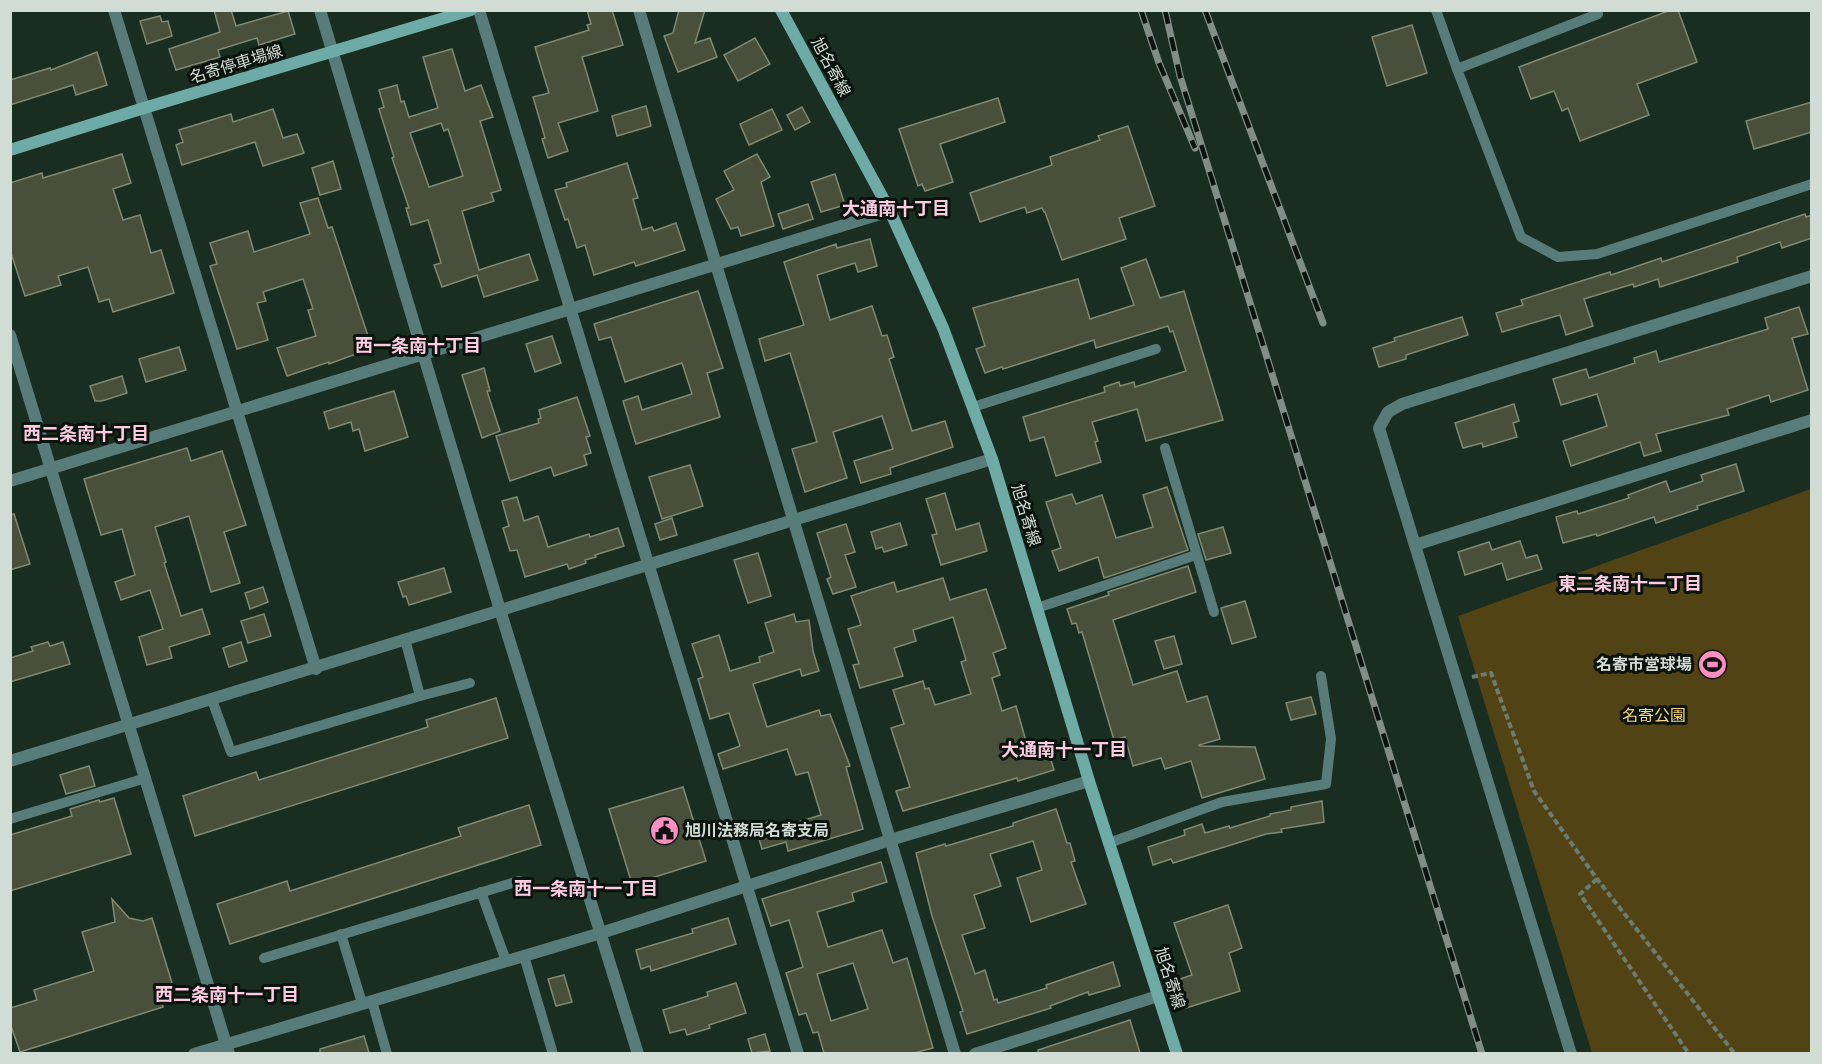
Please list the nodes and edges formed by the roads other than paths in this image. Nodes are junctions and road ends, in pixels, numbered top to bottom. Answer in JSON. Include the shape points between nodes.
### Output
{"nodes":[{"id":1,"x":114,"y":10,"type":"edge"},
{"id":2,"x":320,"y":10,"type":"edge"},
{"id":3,"x":471,"y":10,"type":"edge"},
{"id":4,"x":479,"y":10,"type":"edge"},
{"id":5,"x":639,"y":10,"type":"edge"},
{"id":6,"x":781,"y":10,"type":"edge"},
{"id":7,"x":1436,"y":10,"type":"edge"},
{"id":8,"x":1596,"y":10,"type":"edge"},
{"id":9,"x":333,"y":52,"type":"junction"},
{"id":10,"x":1457,"y":69,"type":"junction"},
{"id":11,"x":144,"y":108,"type":"junction"},
{"id":12,"x":10,"y":150,"type":"edge"},
{"id":13,"x":1812,"y":184,"type":"edge"},
{"id":14,"x":890,"y":211,"type":"junction"},
{"id":15,"x":716,"y":266,"type":"junction"},
{"id":16,"x":1812,"y":276,"type":"edge"},
{"id":17,"x":572,"y":309,"type":"junction"},
{"id":18,"x":10,"y":335,"type":"edge"},
{"id":19,"x":1156,"y":349,"type":"dead end"},
{"id":20,"x":424,"y":356,"type":"junction"},
{"id":21,"x":972,"y":407,"type":"junction"},
{"id":22,"x":238,"y":412,"type":"junction"},
{"id":23,"x":1812,"y":420,"type":"edge"},
{"id":24,"x":1165,"y":448,"type":"dead end"},
{"id":25,"x":992,"y":459,"type":"junction"},
{"id":26,"x":52,"y":469,"type":"junction"},
{"id":27,"x":10,"y":481,"type":"edge"},
{"id":28,"x":792,"y":519,"type":"junction"},
{"id":29,"x":1415,"y":545,"type":"junction"},
{"id":30,"x":1196,"y":555,"type":"junction"},
{"id":31,"x":650,"y":563,"type":"junction"},
{"id":32,"x":1037,"y":608,"type":"junction"},
{"id":33,"x":500,"y":610,"type":"junction"},
{"id":34,"x":1214,"y":612,"type":"dead end"},
{"id":35,"x":405,"y":639,"type":"junction"},
{"id":36,"x":316,"y":669,"type":"junction"},
{"id":37,"x":1321,"y":676,"type":"dead end"},
{"id":38,"x":470,"y":683,"type":"dead end"},
{"id":39,"x":420,"y":696,"type":"junction"},
{"id":40,"x":213,"y":700,"type":"junction"},
{"id":41,"x":130,"y":726,"type":"junction"},
{"id":42,"x":10,"y":761,"type":"edge"},
{"id":43,"x":146,"y":778,"type":"junction"},
{"id":44,"x":1089,"y":781,"type":"junction"},
{"id":45,"x":10,"y":819,"type":"edge"},
{"id":46,"x":890,"y":840,"type":"junction"},
{"id":47,"x":1109,"y":843,"type":"junction"},
{"id":48,"x":519,"y":881,"type":"dead end"},
{"id":49,"x":748,"y":887,"type":"junction"},
{"id":50,"x":481,"y":892,"type":"junction"},
{"id":51,"x":600,"y":933,"type":"junction"},
{"id":52,"x":341,"y":934,"type":"junction"},
{"id":53,"x":524,"y":956,"type":"junction"},
{"id":54,"x":264,"y":958,"type":"dead end"},
{"id":55,"x":506,"y":961,"type":"junction"},
{"id":56,"x":1158,"y":996,"type":"junction"},
{"id":57,"x":367,"y":1002,"type":"junction"},
{"id":58,"x":227,"y":1049,"type":"edge"},
{"id":59,"x":194,"y":1053,"type":"edge"},
{"id":60,"x":387,"y":1053,"type":"edge"},
{"id":61,"x":553,"y":1053,"type":"edge"},
{"id":62,"x":638,"y":1053,"type":"edge"},
{"id":63,"x":798,"y":1053,"type":"edge"},
{"id":64,"x":955,"y":1053,"type":"edge"},
{"id":65,"x":975,"y":1053,"type":"edge"},
{"id":66,"x":1177,"y":1053,"type":"edge"},
{"id":67,"x":1571,"y":1053,"type":"edge"}],
"edges":[{"from":1,"to":11,"type":"street"},
{"from":2,"to":9,"type":"street"},
{"from":3,"to":9,"type":"main road","name":"名寄停車場線"},
{"from":4,"to":17,"type":"street"},
{"from":5,"to":15,"type":"street"},
{"from":6,"to":14,"type":"main road","name":"旭名寄線"},
{"from":7,"to":10,"type":"lane"},
{"from":8,"to":10,"type":"lane","via":[[1598,15]]},
{"from":9,"to":11,"type":"main road","name":"名寄停車場線"},
{"from":9,"to":20,"type":"street"},
{"from":10,"to":13,"type":"lane","via":[[1521,237],[1558,257],[1597,254]]},
{"from":11,"to":12,"type":"main road","name":"名寄停車場線"},
{"from":11,"to":22,"type":"street"},
{"from":14,"to":15,"type":"street"},
{"from":14,"to":21,"type":"main road","name":"旭名寄線","via":[[943,328]]},
{"from":15,"to":17,"type":"street"},
{"from":15,"to":28,"type":"street"},
{"from":16,"to":29,"type":"street","via":[[1402,404],[1388,412],[1379,428]]},
{"from":17,"to":20,"type":"street"},
{"from":17,"to":31,"type":"street"},
{"from":18,"to":26,"type":"street"},
{"from":19,"to":21,"type":"lane"},
{"from":20,"to":22,"type":"street"},
{"from":20,"to":33,"type":"street"},
{"from":21,"to":25,"type":"main road","name":"旭名寄線"},
{"from":22,"to":26,"type":"street"},
{"from":22,"to":36,"type":"street"},
{"from":23,"to":29,"type":"street"},
{"from":24,"to":30,"type":"lane"},
{"from":25,"to":28,"type":"street"},
{"from":25,"to":32,"type":"main road","name":"旭名寄線"},
{"from":26,"to":27,"type":"street"},
{"from":26,"to":41,"type":"street"},
{"from":28,"to":31,"type":"street"},
{"from":28,"to":46,"type":"street"},
{"from":29,"to":67,"type":"street"},
{"from":30,"to":32,"type":"lane"},
{"from":30,"to":34,"type":"lane"},
{"from":31,"to":33,"type":"street"},
{"from":31,"to":49,"type":"street"},
{"from":32,"to":44,"type":"main road","name":"旭名寄線"},
{"from":33,"to":35,"type":"street"},
{"from":33,"to":51,"type":"street"},
{"from":35,"to":36,"type":"street"},
{"from":35,"to":39,"type":"lane"},
{"from":36,"to":40,"type":"street"},
{"from":37,"to":47,"type":"lane","via":[[1331,740],[1326,784],[1222,802]]},
{"from":38,"to":39,"type":"lane"},
{"from":39,"to":40,"type":"lane","via":[[231,752]]},
{"from":40,"to":41,"type":"street"},
{"from":41,"to":42,"type":"street"},
{"from":41,"to":43,"type":"street"},
{"from":43,"to":45,"type":"lane"},
{"from":43,"to":58,"type":"street"},
{"from":44,"to":46,"type":"street"},
{"from":44,"to":47,"type":"main road","name":"旭名寄線"},
{"from":46,"to":49,"type":"street"},
{"from":46,"to":64,"type":"street"},
{"from":47,"to":56,"type":"main road","name":"旭名寄線"},
{"from":48,"to":50,"type":"lane"},
{"from":49,"to":51,"type":"street"},
{"from":49,"to":63,"type":"street"},
{"from":50,"to":52,"type":"lane"},
{"from":50,"to":55,"type":"lane"},
{"from":51,"to":53,"type":"street"},
{"from":51,"to":62,"type":"street"},
{"from":52,"to":54,"type":"lane"},
{"from":52,"to":57,"type":"lane"},
{"from":53,"to":55,"type":"street"},
{"from":53,"to":61,"type":"lane"},
{"from":55,"to":57,"type":"street"},
{"from":56,"to":65,"type":"street"},
{"from":56,"to":66,"type":"main road","name":"旭名寄線"},
{"from":57,"to":58,"type":"street"},
{"from":57,"to":60,"type":"lane"},
{"from":58,"to":59,"type":"street"}]}
